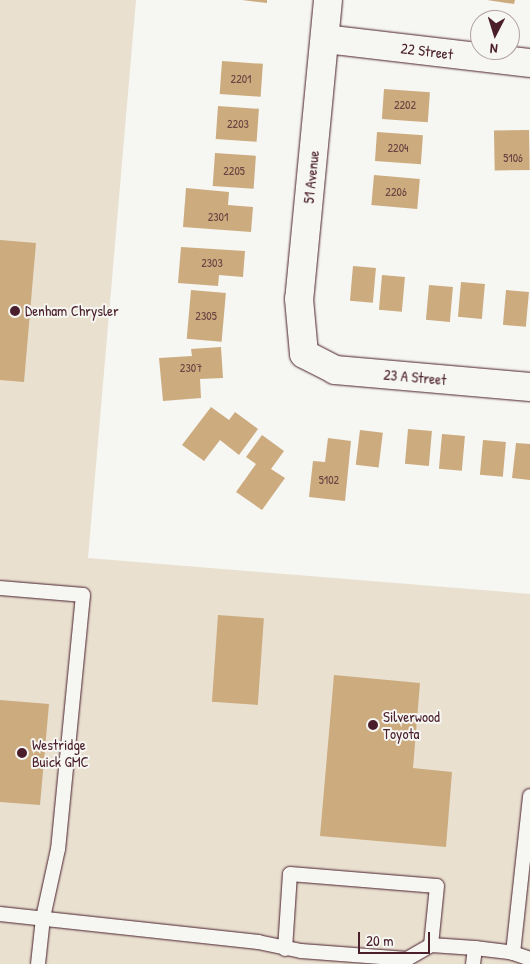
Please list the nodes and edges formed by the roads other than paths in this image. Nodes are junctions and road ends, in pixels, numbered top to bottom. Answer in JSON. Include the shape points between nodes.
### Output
{"nodes":[{"id":1,"x":328,"y":0,"type":"edge"},
{"id":2,"x":325,"y":39,"type":"junction"},
{"id":3,"x":530,"y":63,"type":"edge"},
{"id":4,"x":304,"y":354,"type":"joint"},
{"id":5,"x":530,"y":387,"type":"edge"},
{"id":6,"x":0,"y":588,"type":"edge"},
{"id":7,"x":530,"y":796,"type":"edge"},
{"id":8,"x":0,"y":914,"type":"edge"},
{"id":9,"x":44,"y":918,"type":"junction"},
{"id":10,"x":431,"y":945,"type":"junction"},
{"id":11,"x":475,"y":948,"type":"junction"},
{"id":12,"x":285,"y":949,"type":"junction"},
{"id":13,"x":513,"y":952,"type":"junction"},
{"id":14,"x":530,"y":959,"type":"edge"},
{"id":15,"x":38,"y":964,"type":"edge"},
{"id":16,"x":473,"y":964,"type":"edge"}],
"edges":[{"from":1,"to":2,"type":"street","name":"51 Avenue"},
{"from":2,"to":3,"type":"street","name":"22 Street"},
{"from":2,"to":4,"type":"street","name":"51 Avenue","via":[[299,299]]},
{"from":4,"to":5,"type":"street","name":"23 A Street","via":[[334,370]]},
{"from":6,"to":9,"type":"lane","via":[[83,595],[58,849]]},
{"from":7,"to":13,"type":"lane"},
{"from":8,"to":9,"type":"lane"},
{"from":9,"to":12,"type":"lane","via":[[258,942]]},
{"from":9,"to":15,"type":"lane"},
{"from":10,"to":11,"type":"lane"},
{"from":10,"to":12,"type":"lane","via":[[407,959]]},
{"from":10,"to":12,"type":"lane","via":[[437,886],[290,874]]},
{"from":11,"to":13,"type":"lane"},
{"from":11,"to":16,"type":"lane"},
{"from":13,"to":14,"type":"lane"}]}
